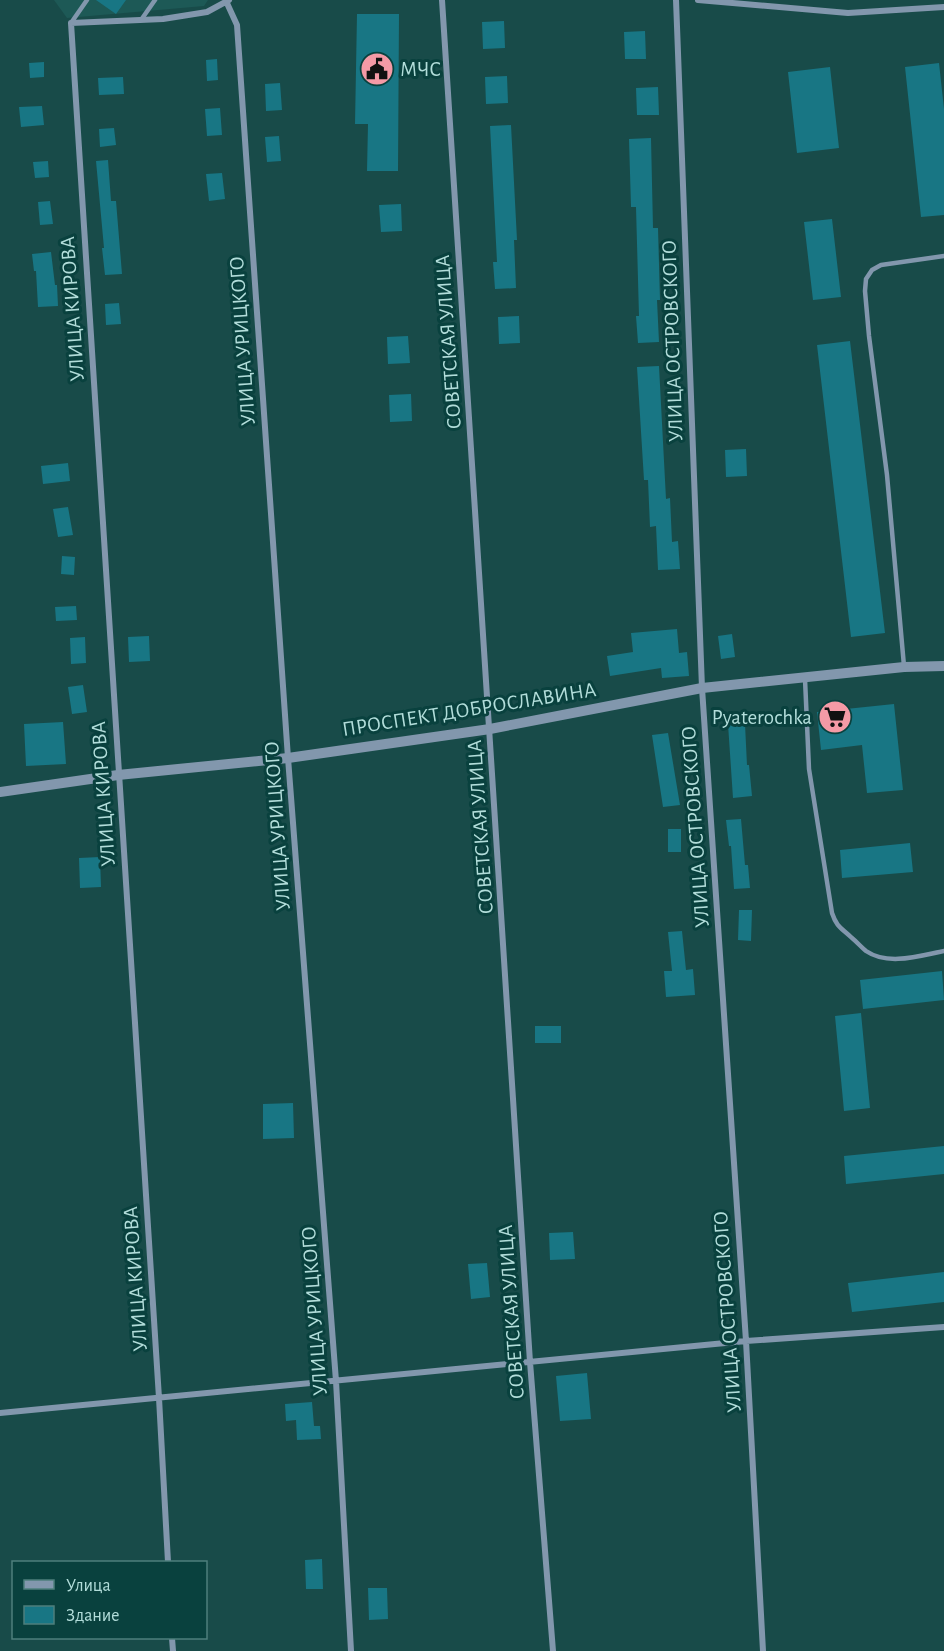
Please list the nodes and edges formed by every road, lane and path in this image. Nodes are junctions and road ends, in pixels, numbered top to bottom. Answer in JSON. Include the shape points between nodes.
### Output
{"nodes":[{"id":1,"x":87,"y":0,"type":"edge"},
{"id":2,"x":155,"y":0,"type":"edge"},
{"id":3,"x":442,"y":0,"type":"edge"},
{"id":4,"x":676,"y":0,"type":"edge"},
{"id":5,"x":699,"y":0,"type":"edge"},
{"id":6,"x":227,"y":1,"type":"edge"},
{"id":7,"x":944,"y":7,"type":"edge"},
{"id":8,"x":141,"y":20,"type":"junction"},
{"id":9,"x":71,"y":23,"type":"junction"},
{"id":10,"x":944,"y":255,"type":"edge"},
{"id":11,"x":944,"y":666,"type":"edge"},
{"id":12,"x":904,"y":667,"type":"junction"},
{"id":13,"x":805,"y":676,"type":"junction"},
{"id":14,"x":702,"y":688,"type":"junction"},
{"id":15,"x":490,"y":729,"type":"junction"},
{"id":16,"x":288,"y":758,"type":"junction"},
{"id":17,"x":118,"y":775,"type":"junction"},
{"id":18,"x":0,"y":792,"type":"edge"},
{"id":19,"x":944,"y":951,"type":"edge"},
{"id":20,"x":944,"y":1327,"type":"edge"},
{"id":21,"x":746,"y":1341,"type":"junction"},
{"id":22,"x":530,"y":1362,"type":"junction"},
{"id":23,"x":336,"y":1380,"type":"junction"},
{"id":24,"x":159,"y":1398,"type":"junction"},
{"id":25,"x":0,"y":1413,"type":"edge"},
{"id":26,"x":168,"y":1561,"type":"edge"},
{"id":27,"x":351,"y":1651,"type":"edge"},
{"id":28,"x":553,"y":1651,"type":"edge"},
{"id":29,"x":763,"y":1651,"type":"edge"}],
"edges":[{"from":1,"to":9,"type":"lane"},
{"from":2,"to":8,"type":"lane"},
{"from":3,"to":15,"type":"street","name":"СОВЕТСКАЯ УЛИЦА"},
{"from":4,"to":14,"type":"street","name":"УЛИЦА ОСТРОВСКОГО"},
{"from":5,"to":7,"type":"street","via":[[848,13]]},
{"from":6,"to":8,"type":"street","via":[[207,12]]},
{"from":6,"to":16,"type":"street","name":"УЛИЦА УРИЦКОГО","via":[[237,25]]},
{"from":8,"to":9,"type":"street"},
{"from":9,"to":17,"type":"street","name":"УЛИЦА КИРОВА"},
{"from":10,"to":12,"type":"lane","via":[[880,265],[866,279]]},
{"from":11,"to":12,"type":"street","name":"ПРОСПЕКТ ДОБРОСЛАВИНА"},
{"from":12,"to":13,"type":"street","name":"ПРОСПЕКТ ДОБРОСЛАВИНА"},
{"from":13,"to":14,"type":"street","name":"ПРОСПЕКТ ДОБРОСЛАВИНА"},
{"from":13,"to":19,"type":"lane","via":[[809,769],[836,924],[877,957],[892,959]]},
{"from":14,"to":15,"type":"street","name":"ПРОСПЕКТ ДОБРОСЛАВИНА"},
{"from":14,"to":21,"type":"street","name":"УЛИЦА ОСТРОВСКОГО"},
{"from":15,"to":16,"type":"street","name":"ПРОСПЕКТ ДОБРОСЛАВИНА"},
{"from":15,"to":22,"type":"street","name":"СОВЕТСКАЯ УЛИЦА"},
{"from":16,"to":17,"type":"street","name":"ПРОСПЕКТ ДОБРОСЛАВИНА"},
{"from":16,"to":23,"type":"street","name":"УЛИЦА УРИЦКОГО"},
{"from":17,"to":18,"type":"street","name":"ПРОСПЕКТ ДОБРОСЛАВИНА"},
{"from":17,"to":24,"type":"street","name":"УЛИЦА КИРОВА"},
{"from":20,"to":21,"type":"street"},
{"from":21,"to":22,"type":"street"},
{"from":21,"to":29,"type":"street","name":"УЛИЦА ОСТРОВСКОГО"},
{"from":22,"to":23,"type":"street"},
{"from":22,"to":28,"type":"street","name":"СОВЕТСКАЯ УЛИЦА"},
{"from":23,"to":24,"type":"street"},
{"from":23,"to":27,"type":"street","name":"УЛИЦА УРИЦКОГО"},
{"from":24,"to":25,"type":"street"},
{"from":24,"to":26,"type":"street","name":"УЛИЦА КИРОВА"}]}
